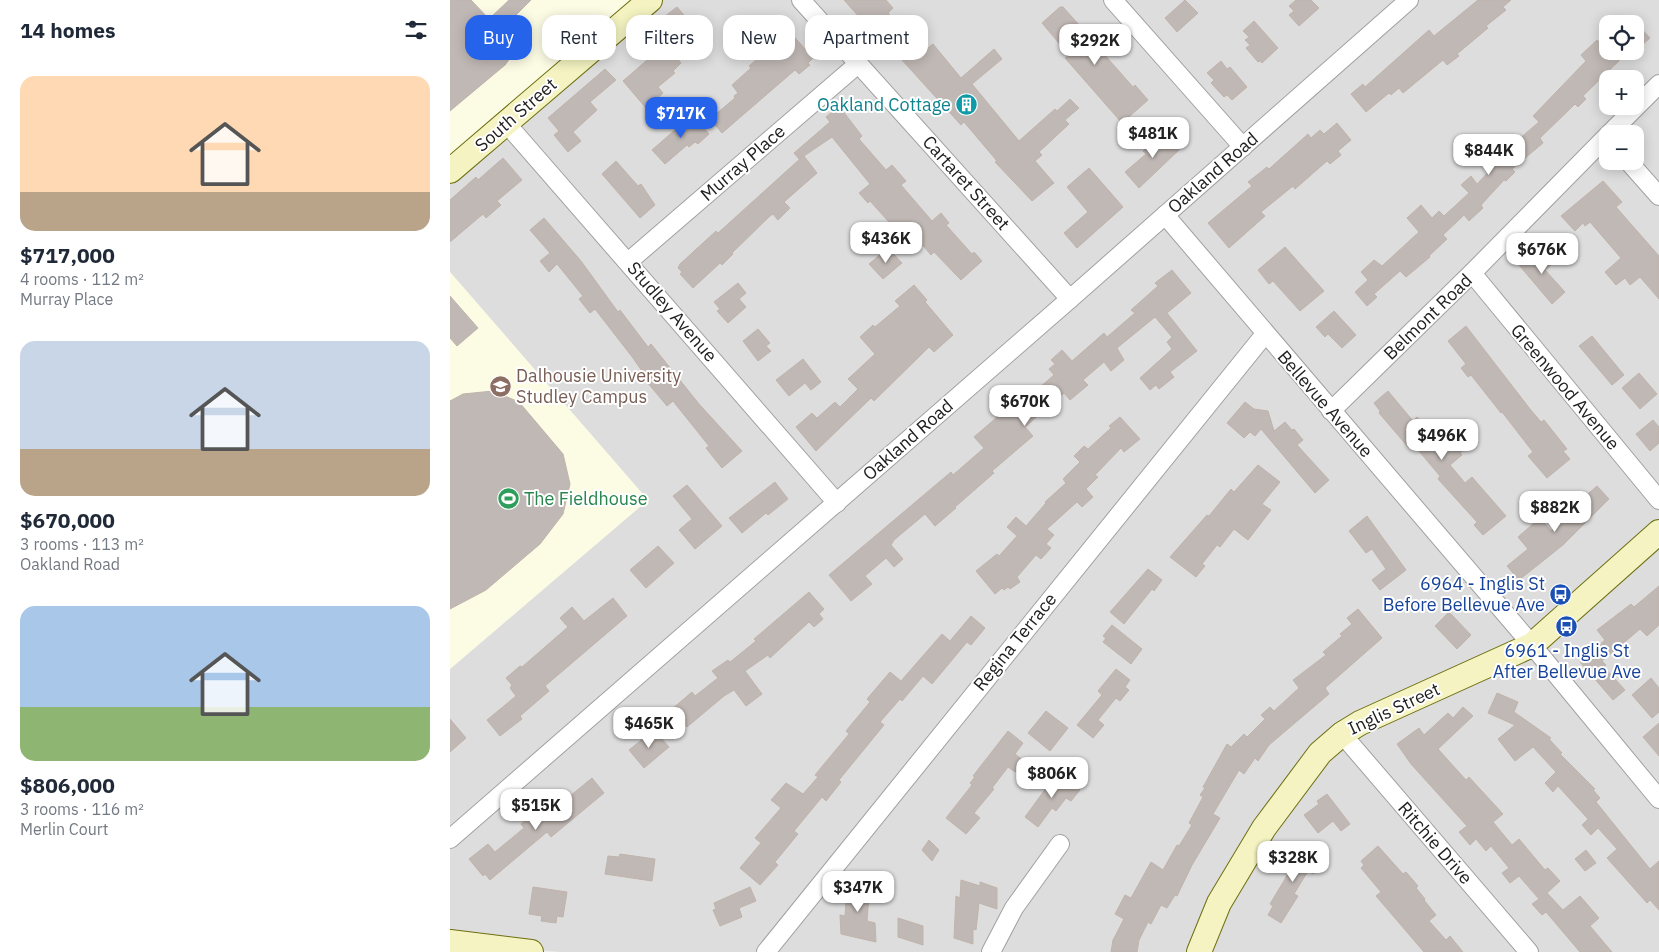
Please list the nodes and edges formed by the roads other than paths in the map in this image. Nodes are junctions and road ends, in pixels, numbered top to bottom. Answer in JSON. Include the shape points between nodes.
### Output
{"nodes":[{"id":1,"x":650,"y":0,"type":"edge"},
{"id":2,"x":802,"y":0,"type":"edge"},
{"id":3,"x":1113,"y":0,"type":"edge"},
{"id":4,"x":1409,"y":0,"type":"edge"},
{"id":5,"x":858,"y":64,"type":"junction"},
{"id":6,"x":1659,"y":84,"type":"edge"},
{"id":7,"x":506,"y":123,"type":"junction"},
{"id":8,"x":1619,"y":125,"type":"edge"},
{"id":9,"x":1599,"y":145,"type":"edge"},
{"id":10,"x":1243,"y":146,"type":"junction"},
{"id":11,"x":1636,"y":170,"type":"edge"},
{"id":12,"x":450,"y":171,"type":"edge"},
{"id":13,"x":1659,"y":196,"type":"edge"},
{"id":14,"x":1165,"y":215,"type":"junction"},
{"id":15,"x":628,"y":262,"type":"junction"},
{"id":16,"x":1472,"y":273,"type":"junction"},
{"id":17,"x":1070,"y":300,"type":"junction"},
{"id":18,"x":1265,"y":334,"type":"junction"},
{"id":19,"x":1331,"y":411,"type":"junction"},
{"id":20,"x":1659,"y":500,"type":"edge"},
{"id":21,"x":837,"y":502,"type":"junction"},
{"id":22,"x":1659,"y":532,"type":"edge"},
{"id":23,"x":1532,"y":645,"type":"junction"},
{"id":24,"x":1342,"y":734,"type":"junction"},
{"id":25,"x":1659,"y":799,"type":"edge"},
{"id":26,"x":450,"y":839,"type":"edge"},
{"id":27,"x":1060,"y":844,"type":"dead end"},
{"id":28,"x":450,"y":942,"type":"edge"},
{"id":29,"x":531,"y":952,"type":"edge"},
{"id":30,"x":766,"y":952,"type":"edge"},
{"id":31,"x":991,"y":952,"type":"edge"},
{"id":32,"x":1199,"y":952,"type":"edge"},
{"id":33,"x":1529,"y":952,"type":"edge"}],
"edges":[{"from":1,"to":7,"type":"street","name":"South Street"},
{"from":2,"to":5,"type":"street","name":"Cartaret Street"},
{"from":3,"to":10,"type":"street"},
{"from":4,"to":10,"type":"street","name":"Oakland Road"},
{"from":5,"to":15,"type":"street","name":"Murray Place"},
{"from":5,"to":17,"type":"street","name":"Cartaret Street"},
{"from":6,"to":8,"type":"street","name":"Belmont Road"},
{"from":7,"to":12,"type":"street","name":"South Street"},
{"from":7,"to":15,"type":"street","name":"Studley Avenue"},
{"from":9,"to":16,"type":"street","name":"Belmont Road"},
{"from":10,"to":14,"type":"street","name":"Oakland Road"},
{"from":11,"to":13,"type":"street"},
{"from":14,"to":17,"type":"street","name":"Oakland Road"},
{"from":14,"to":18,"type":"street","name":"Bellevue Avenue"},
{"from":15,"to":21,"type":"street","name":"Studley Avenue"},
{"from":16,"to":19,"type":"street","name":"Belmont Road"},
{"from":16,"to":20,"type":"street","name":"Greenwood Avenue"},
{"from":17,"to":21,"type":"street","name":"Oakland Road"},
{"from":18,"to":19,"type":"street","name":"Bellevue Avenue"},
{"from":18,"to":30,"type":"street","name":"Regina Terrace"},
{"from":19,"to":23,"type":"street","name":"Bellevue Avenue"},
{"from":21,"to":26,"type":"street","name":"Oakland Road"},
{"from":22,"to":23,"type":"street","name":"Inglis Street"},
{"from":23,"to":24,"type":"street","name":"Inglis Street"},
{"from":23,"to":25,"type":"street","name":"Bellevue Avenue"},
{"from":24,"to":32,"type":"street","name":"Inglis Street","via":[[1320,753],[1264,828],[1219,903]]},
{"from":24,"to":33,"type":"street","name":"Ritchie Drive"},
{"from":27,"to":31,"type":"street","via":[[1014,908]]},
{"from":28,"to":29,"type":"street"}]}
